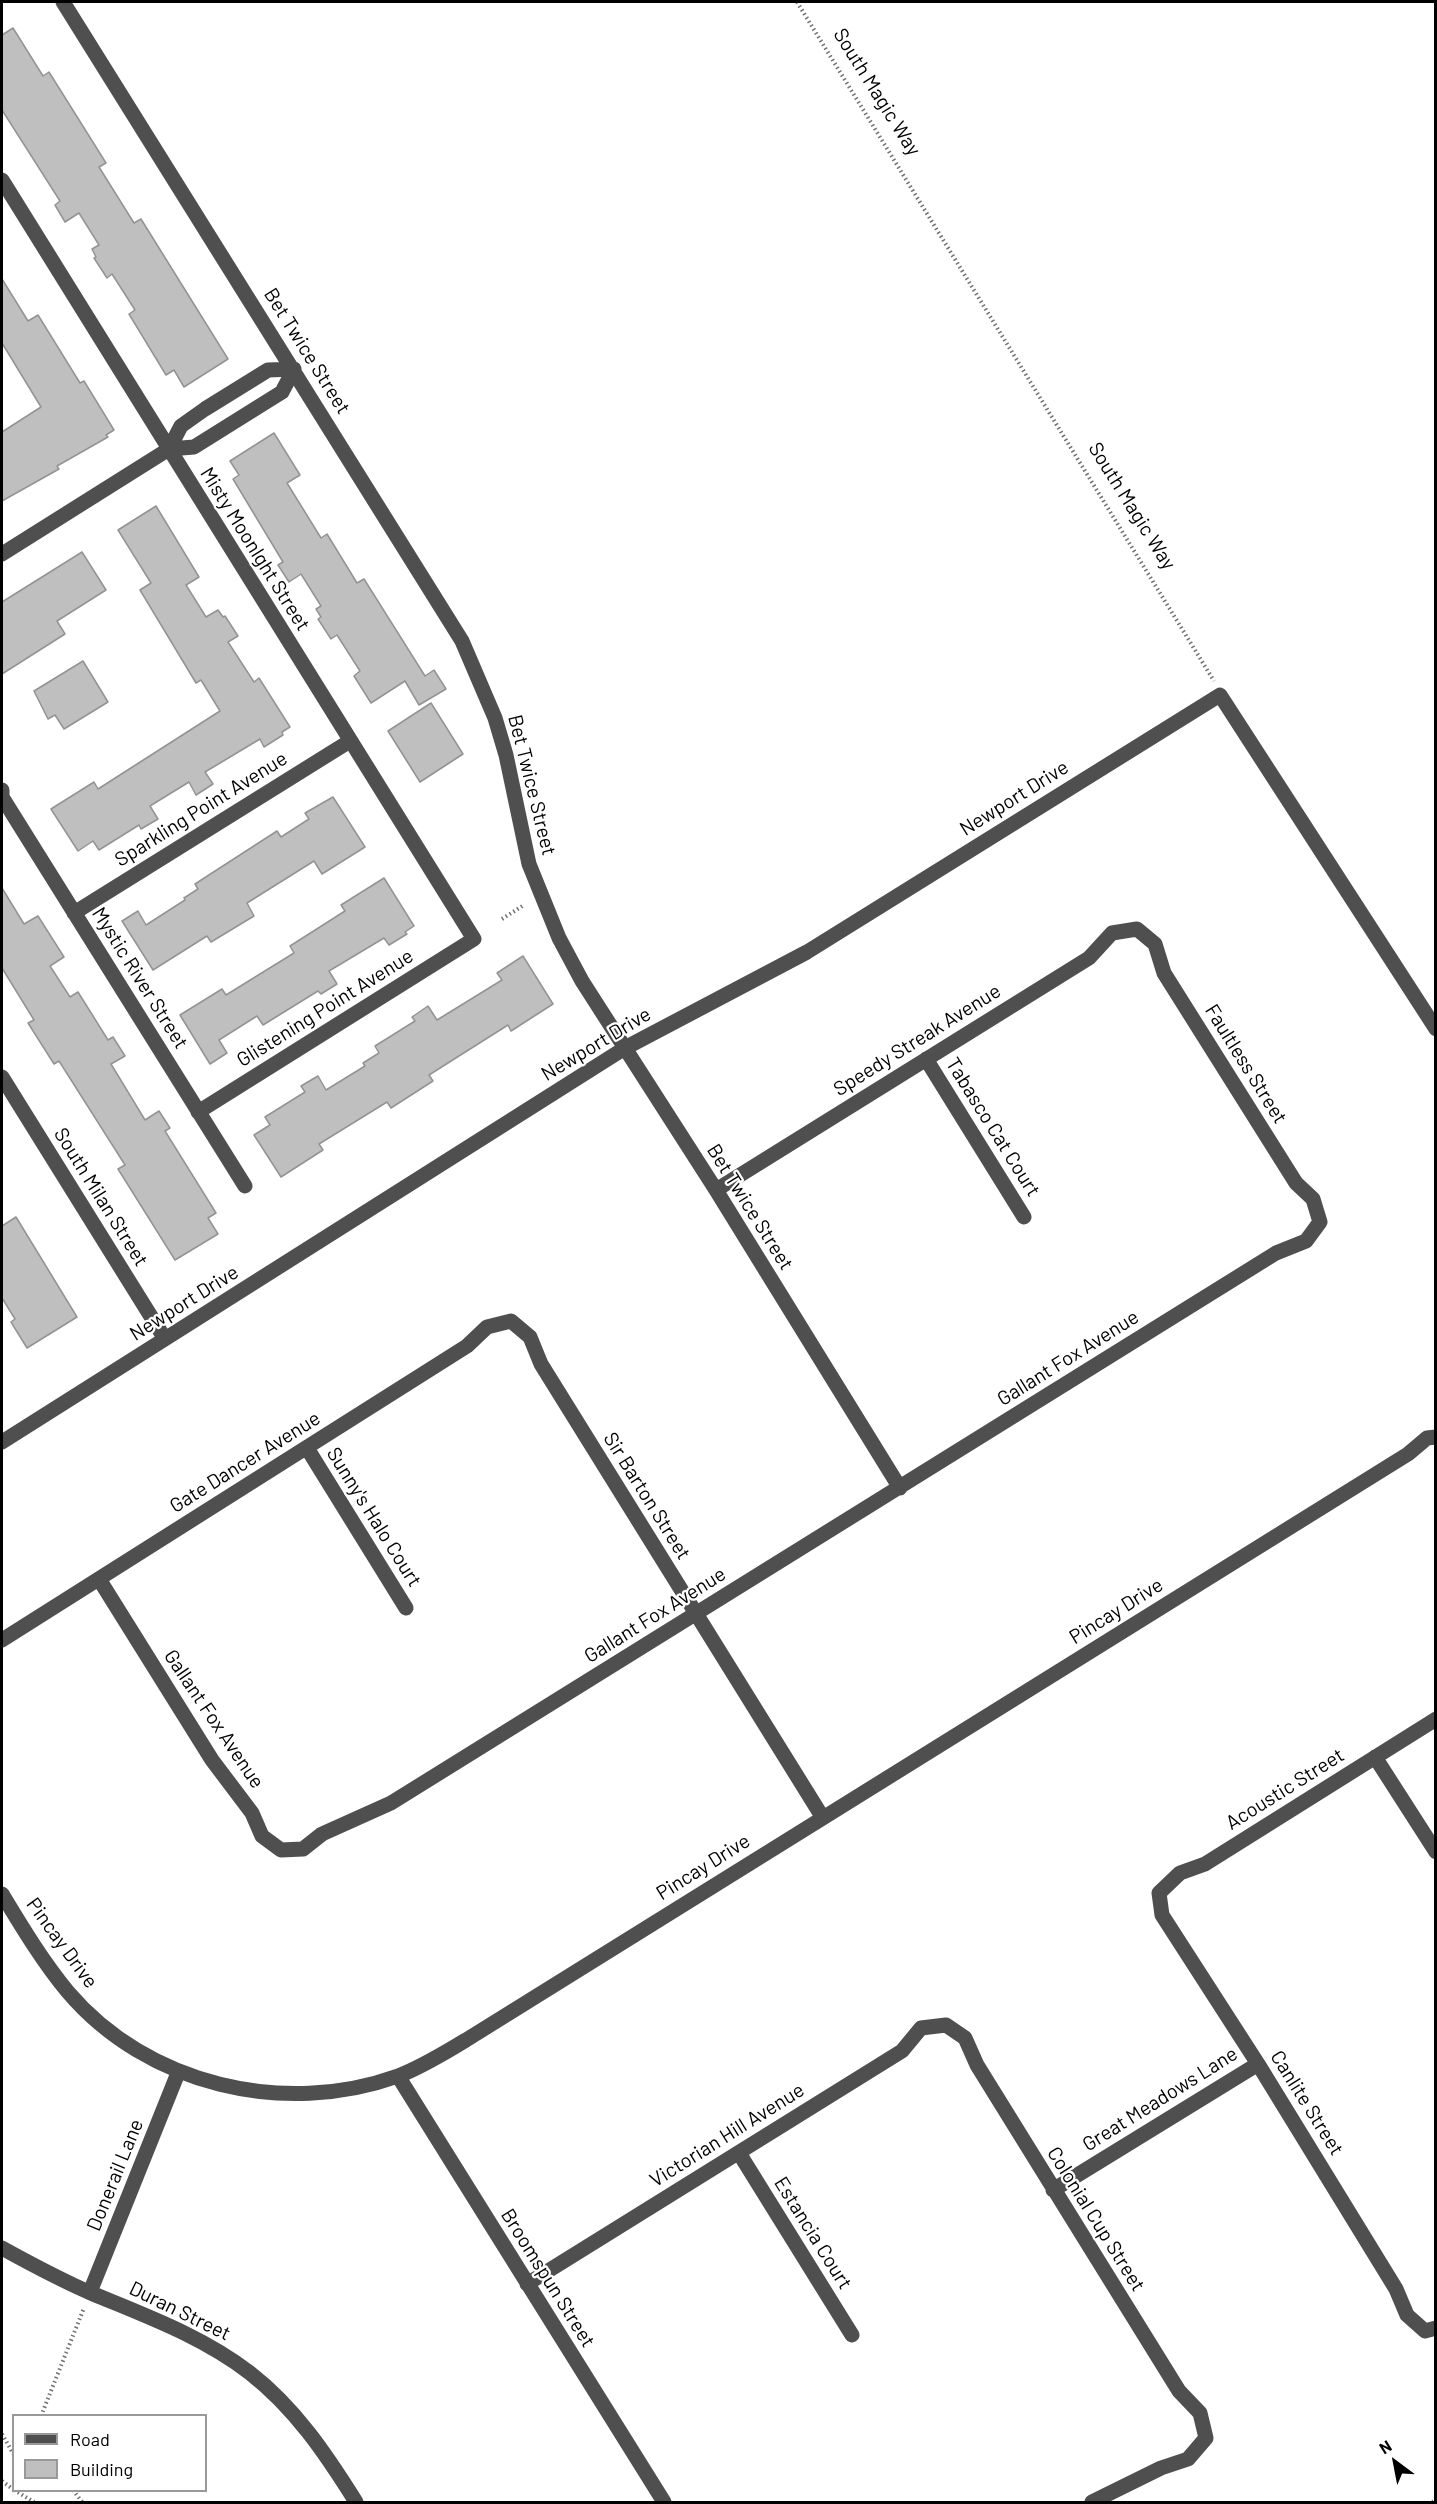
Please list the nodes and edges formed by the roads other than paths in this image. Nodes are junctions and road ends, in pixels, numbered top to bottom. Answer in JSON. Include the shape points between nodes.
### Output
{"nodes":[{"id":1,"x":63,"y":2,"type":"edge"},
{"id":2,"x":2,"y":180,"type":"edge"},
{"id":3,"x":294,"y":369,"type":"junction"},
{"id":4,"x":169,"y":449,"type":"junction"},
{"id":5,"x":2,"y":554,"type":"edge"},
{"id":6,"x":350,"y":741,"type":"junction"},
{"id":7,"x":2,"y":790,"type":"edge"},
{"id":8,"x":74,"y":913,"type":"junction"},
{"id":9,"x":1137,"y":929,"type":"joint"},
{"id":10,"x":474,"y":939,"type":"joint"},
{"id":11,"x":1436,"y":1029,"type":"edge"},
{"id":12,"x":625,"y":1048,"type":"junction"},
{"id":13,"x":926,"y":1059,"type":"junction"},
{"id":14,"x":2,"y":1077,"type":"edge"},
{"id":15,"x":198,"y":1112,"type":"junction"},
{"id":16,"x":245,"y":1186,"type":"dead end"},
{"id":17,"x":716,"y":1190,"type":"junction"},
{"id":18,"x":1024,"y":1217,"type":"dead end"},
{"id":19,"x":1320,"y":1222,"type":"joint"},
{"id":20,"x":511,"y":1321,"type":"joint"},
{"id":21,"x":165,"y":1339,"type":"junction"},
{"id":22,"x":1436,"y":1437,"type":"edge"},
{"id":23,"x":2,"y":1442,"type":"edge"},
{"id":24,"x":307,"y":1448,"type":"junction"},
{"id":25,"x":900,"y":1488,"type":"junction"},
{"id":26,"x":99,"y":1579,"type":"junction"},
{"id":27,"x":406,"y":1608,"type":"dead end"},
{"id":28,"x":695,"y":1614,"type":"junction"},
{"id":29,"x":2,"y":1640,"type":"edge"},
{"id":30,"x":1436,"y":1719,"type":"edge"},
{"id":31,"x":1375,"y":1757,"type":"junction"},
{"id":32,"x":823,"y":1818,"type":"junction"},
{"id":33,"x":1436,"y":1852,"type":"edge"},
{"id":34,"x":1159,"y":1893,"type":"joint"},
{"id":35,"x":2,"y":1894,"type":"edge"},
{"id":36,"x":946,"y":2025,"type":"joint"},
{"id":37,"x":1258,"y":2064,"type":"junction"},
{"id":38,"x":178,"y":2073,"type":"junction"},
{"id":39,"x":398,"y":2076,"type":"junction"},
{"id":40,"x":739,"y":2153,"type":"junction"},
{"id":41,"x":1053,"y":2190,"type":"junction"},
{"id":42,"x":2,"y":2248,"type":"edge"},
{"id":43,"x":527,"y":2284,"type":"junction"},
{"id":44,"x":90,"y":2292,"type":"junction"},
{"id":45,"x":1430,"y":2330,"type":"edge"},
{"id":46,"x":852,"y":2335,"type":"dead end"},
{"id":47,"x":356,"y":2502,"type":"edge"},
{"id":48,"x":664,"y":2502,"type":"edge"},
{"id":49,"x":1092,"y":2502,"type":"edge"}],
"edges":[{"from":1,"to":3,"type":"street","name":"Bet Twice Street"},
{"from":2,"to":4,"type":"street","name":"Misty Moonlght Street"},
{"from":3,"to":4,"type":"street","via":[[282,392],[194,447]]},
{"from":3,"to":4,"type":"street","via":[[268,370],[204,409],[181,426]]},
{"from":3,"to":12,"type":"street","name":"Bet Twice Street","via":[[462,641],[498,727],[529,864],[542,900],[582,981]]},
{"from":4,"to":5,"type":"street"},
{"from":4,"to":6,"type":"street","name":"Misty Moonlght Street"},
{"from":6,"to":8,"type":"street","name":"Sparkling Point Avenue"},
{"from":6,"to":10,"type":"street","name":"Misty Moonlght Street"},
{"from":7,"to":8,"type":"street","name":"Mystic River Street","via":[[2,797]]},
{"from":8,"to":15,"type":"street","name":"Mystic River Street"},
{"from":9,"to":13,"type":"street","name":"Speedy Streak Avenue","via":[[1112,933],[1089,958]]},
{"from":9,"to":19,"type":"street","name":"Faultless Street","via":[[1155,945],[1164,973],[1296,1183],[1313,1199]]},
{"from":10,"to":15,"type":"street","name":"Glistening Point Avenue"},
{"from":11,"to":12,"type":"street","name":"Newport Drive","via":[[1220,695],[807,952]]},
{"from":12,"to":17,"type":"street","name":"Bet Twice Street"},
{"from":12,"to":21,"type":"street","name":"Newport Drive"},
{"from":13,"to":17,"type":"street","name":"Speedy Streak Avenue"},
{"from":13,"to":18,"type":"street","name":"Tabasco Cat Court"},
{"from":14,"to":21,"type":"street","name":"South Milan Street"},
{"from":15,"to":16,"type":"street","name":"Mystic River Street"},
{"from":17,"to":25,"type":"street","name":"Bet Twice Street"},
{"from":19,"to":25,"type":"street","name":"Gallant Fox Avenue","via":[[1306,1241],[1276,1253]]},
{"from":20,"to":24,"type":"street","name":"Gate Dancer Avenue","via":[[487,1327],[467,1346]]},
{"from":20,"to":28,"type":"street","name":"Sir Barton Street","via":[[530,1337],[541,1364]]},
{"from":21,"to":23,"type":"street","name":"Newport Drive"},
{"from":22,"to":32,"type":"street","name":"Pincay Drive","via":[[1427,1438],[1408,1454]]},
{"from":24,"to":26,"type":"street","name":"Gate Dancer Avenue"},
{"from":24,"to":27,"type":"street","name":"Sunny's Halo Court"},
{"from":25,"to":28,"type":"street","name":"Gallant Fox Avenue"},
{"from":26,"to":28,"type":"street","name":"Gallant Fox Avenue","via":[[212,1760],[252,1813],[262,1836],[280,1850],[303,1849],[322,1834],[390,1803]]},
{"from":26,"to":29,"type":"street","name":"Gate Dancer Avenue"},
{"from":28,"to":32,"type":"street","name":"Sir Barton Street"},
{"from":30,"to":31,"type":"street","name":"Acoustic Street"},
{"from":31,"to":33,"type":"street"},
{"from":31,"to":34,"type":"street","name":"Acoustic Street","via":[[1205,1864],[1180,1873]]},
{"from":32,"to":39,"type":"street","name":"Pincay Drive","via":[[466,2040]]},
{"from":34,"to":37,"type":"street","name":"Canlite Street","via":[[1162,1915]]},
{"from":35,"to":38,"type":"street","name":"Pincay Drive","via":[[69,1993],[117,2037]]},
{"from":36,"to":40,"type":"street","name":"Victorian Hill Avenue","via":[[921,2028],[902,2051]]},
{"from":36,"to":41,"type":"street","name":"Colonial Cup Street","via":[[965,2038],[977,2065]]},
{"from":37,"to":41,"type":"street","name":"Great Meadows Lane"},
{"from":37,"to":45,"type":"street","name":"Canlite Street","via":[[1396,2289],[1407,2315]]},
{"from":38,"to":39,"type":"street","name":"Pincay Drive","via":[[218,2085],[311,2093],[357,2088]]},
{"from":38,"to":44,"type":"street","name":"Donerail Lane"},
{"from":39,"to":43,"type":"street","name":"Broomspun Street"},
{"from":40,"to":43,"type":"street","name":"Victorian Hill Avenue"},
{"from":40,"to":46,"type":"street","name":"Estancia Court"},
{"from":41,"to":49,"type":"street","name":"Colonial Cup Street","via":[[1179,2391],[1200,2413],[1206,2438],[1188,2459]]},
{"from":42,"to":44,"type":"street","name":"Duran Street"},
{"from":43,"to":48,"type":"street","name":"Broomspun Street"},
{"from":44,"to":47,"type":"street","name":"Duran Street","via":[[197,2338],[250,2374],[303,2424]]}]}
